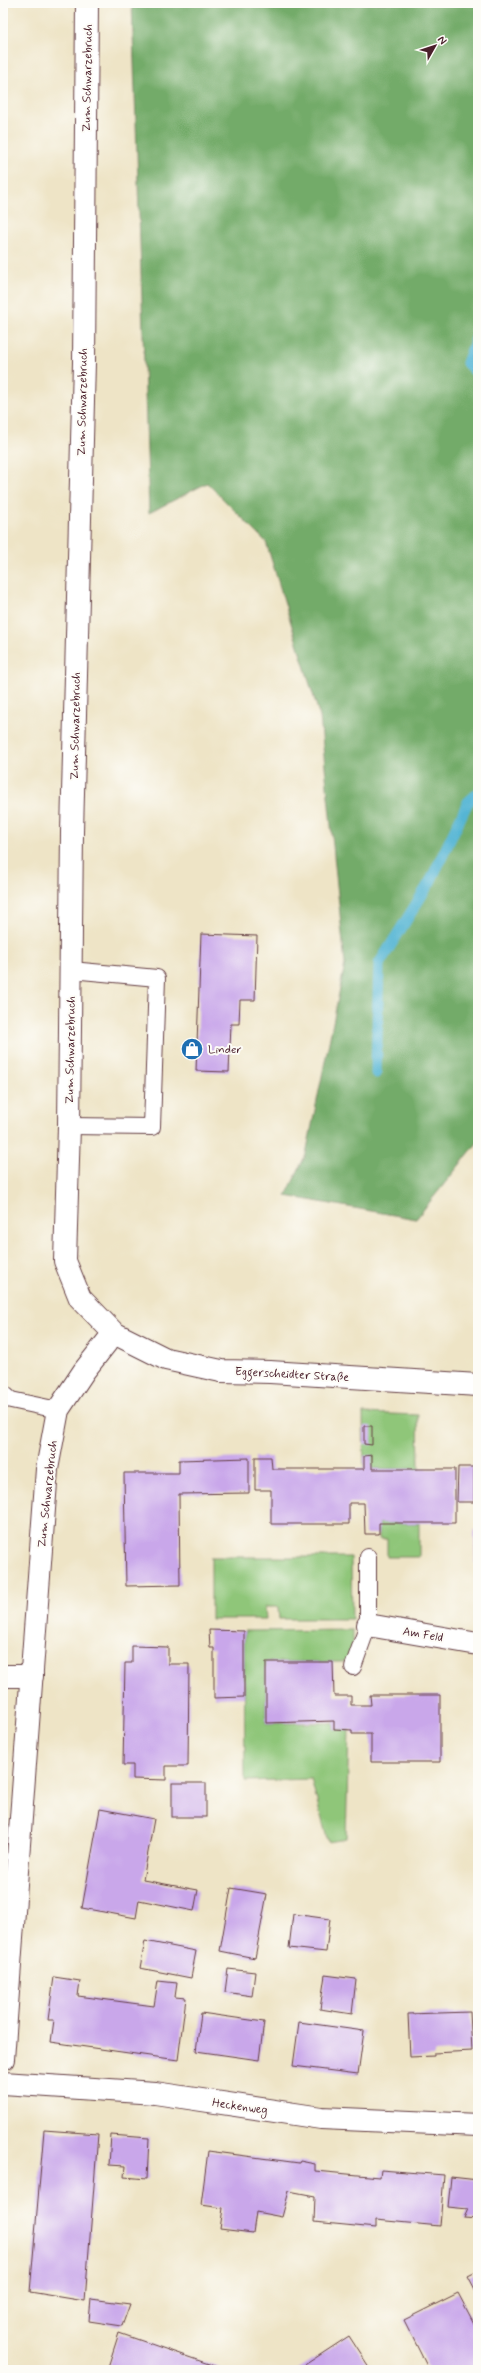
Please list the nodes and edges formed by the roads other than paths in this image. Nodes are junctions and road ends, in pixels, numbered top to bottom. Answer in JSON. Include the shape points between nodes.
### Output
{"nodes":[{"id":1,"x":88,"y":3,"type":"edge"},
{"id":2,"x":71,"y":970,"type":"junction"},
{"id":3,"x":69,"y":1126,"type":"junction"},
{"id":4,"x":114,"y":1333,"type":"junction"},
{"id":5,"x":478,"y":1385,"type":"edge"},
{"id":6,"x":3,"y":1393,"type":"edge"},
{"id":7,"x":58,"y":1410,"type":"junction"},
{"id":8,"x":368,"y":1557,"type":"dead end"},
{"id":9,"x":368,"y":1625,"type":"junction"},
{"id":10,"x":478,"y":1644,"type":"edge"},
{"id":11,"x":353,"y":1667,"type":"dead end"},
{"id":12,"x":3,"y":1676,"type":"edge"},
{"id":13,"x":32,"y":1676,"type":"junction"},
{"id":14,"x":3,"y":2059,"type":"edge"},
{"id":15,"x":3,"y":2084,"type":"edge"},
{"id":16,"x":478,"y":2124,"type":"edge"}],
"edges":[{"from":1,"to":2,"type":"street","name":"Zum Schwarzebruch","via":[[84,362],[72,824]]},
{"from":2,"to":3,"type":"street","name":"Zum Schwarzebruch"},
{"from":2,"to":3,"type":"lane","via":[[157,978],[152,1127]]},
{"from":3,"to":4,"type":"street","name":"Zum Schwarzebruch","via":[[65,1261],[80,1298]]},
{"from":4,"to":5,"type":"street","name":"Eggerscheidter Straße","via":[[166,1359],[221,1371]]},
{"from":4,"to":7,"type":"street","name":"Zum Schwarzebruch"},
{"from":6,"to":7,"type":"lane","via":[[11,1400]]},
{"from":7,"to":13,"type":"street","name":"Zum Schwarzebruch","via":[[47,1469]]},
{"from":8,"to":9,"type":"lane"},
{"from":9,"to":10,"type":"street","name":"Am Feld"},
{"from":9,"to":11,"type":"lane"},
{"from":12,"to":13,"type":"street"},
{"from":13,"to":14,"type":"street","name":"Zum Schwarzebruch"},
{"from":15,"to":16,"type":"street","name":"Heckenweg","via":[[155,2093],[321,2118]]}]}
